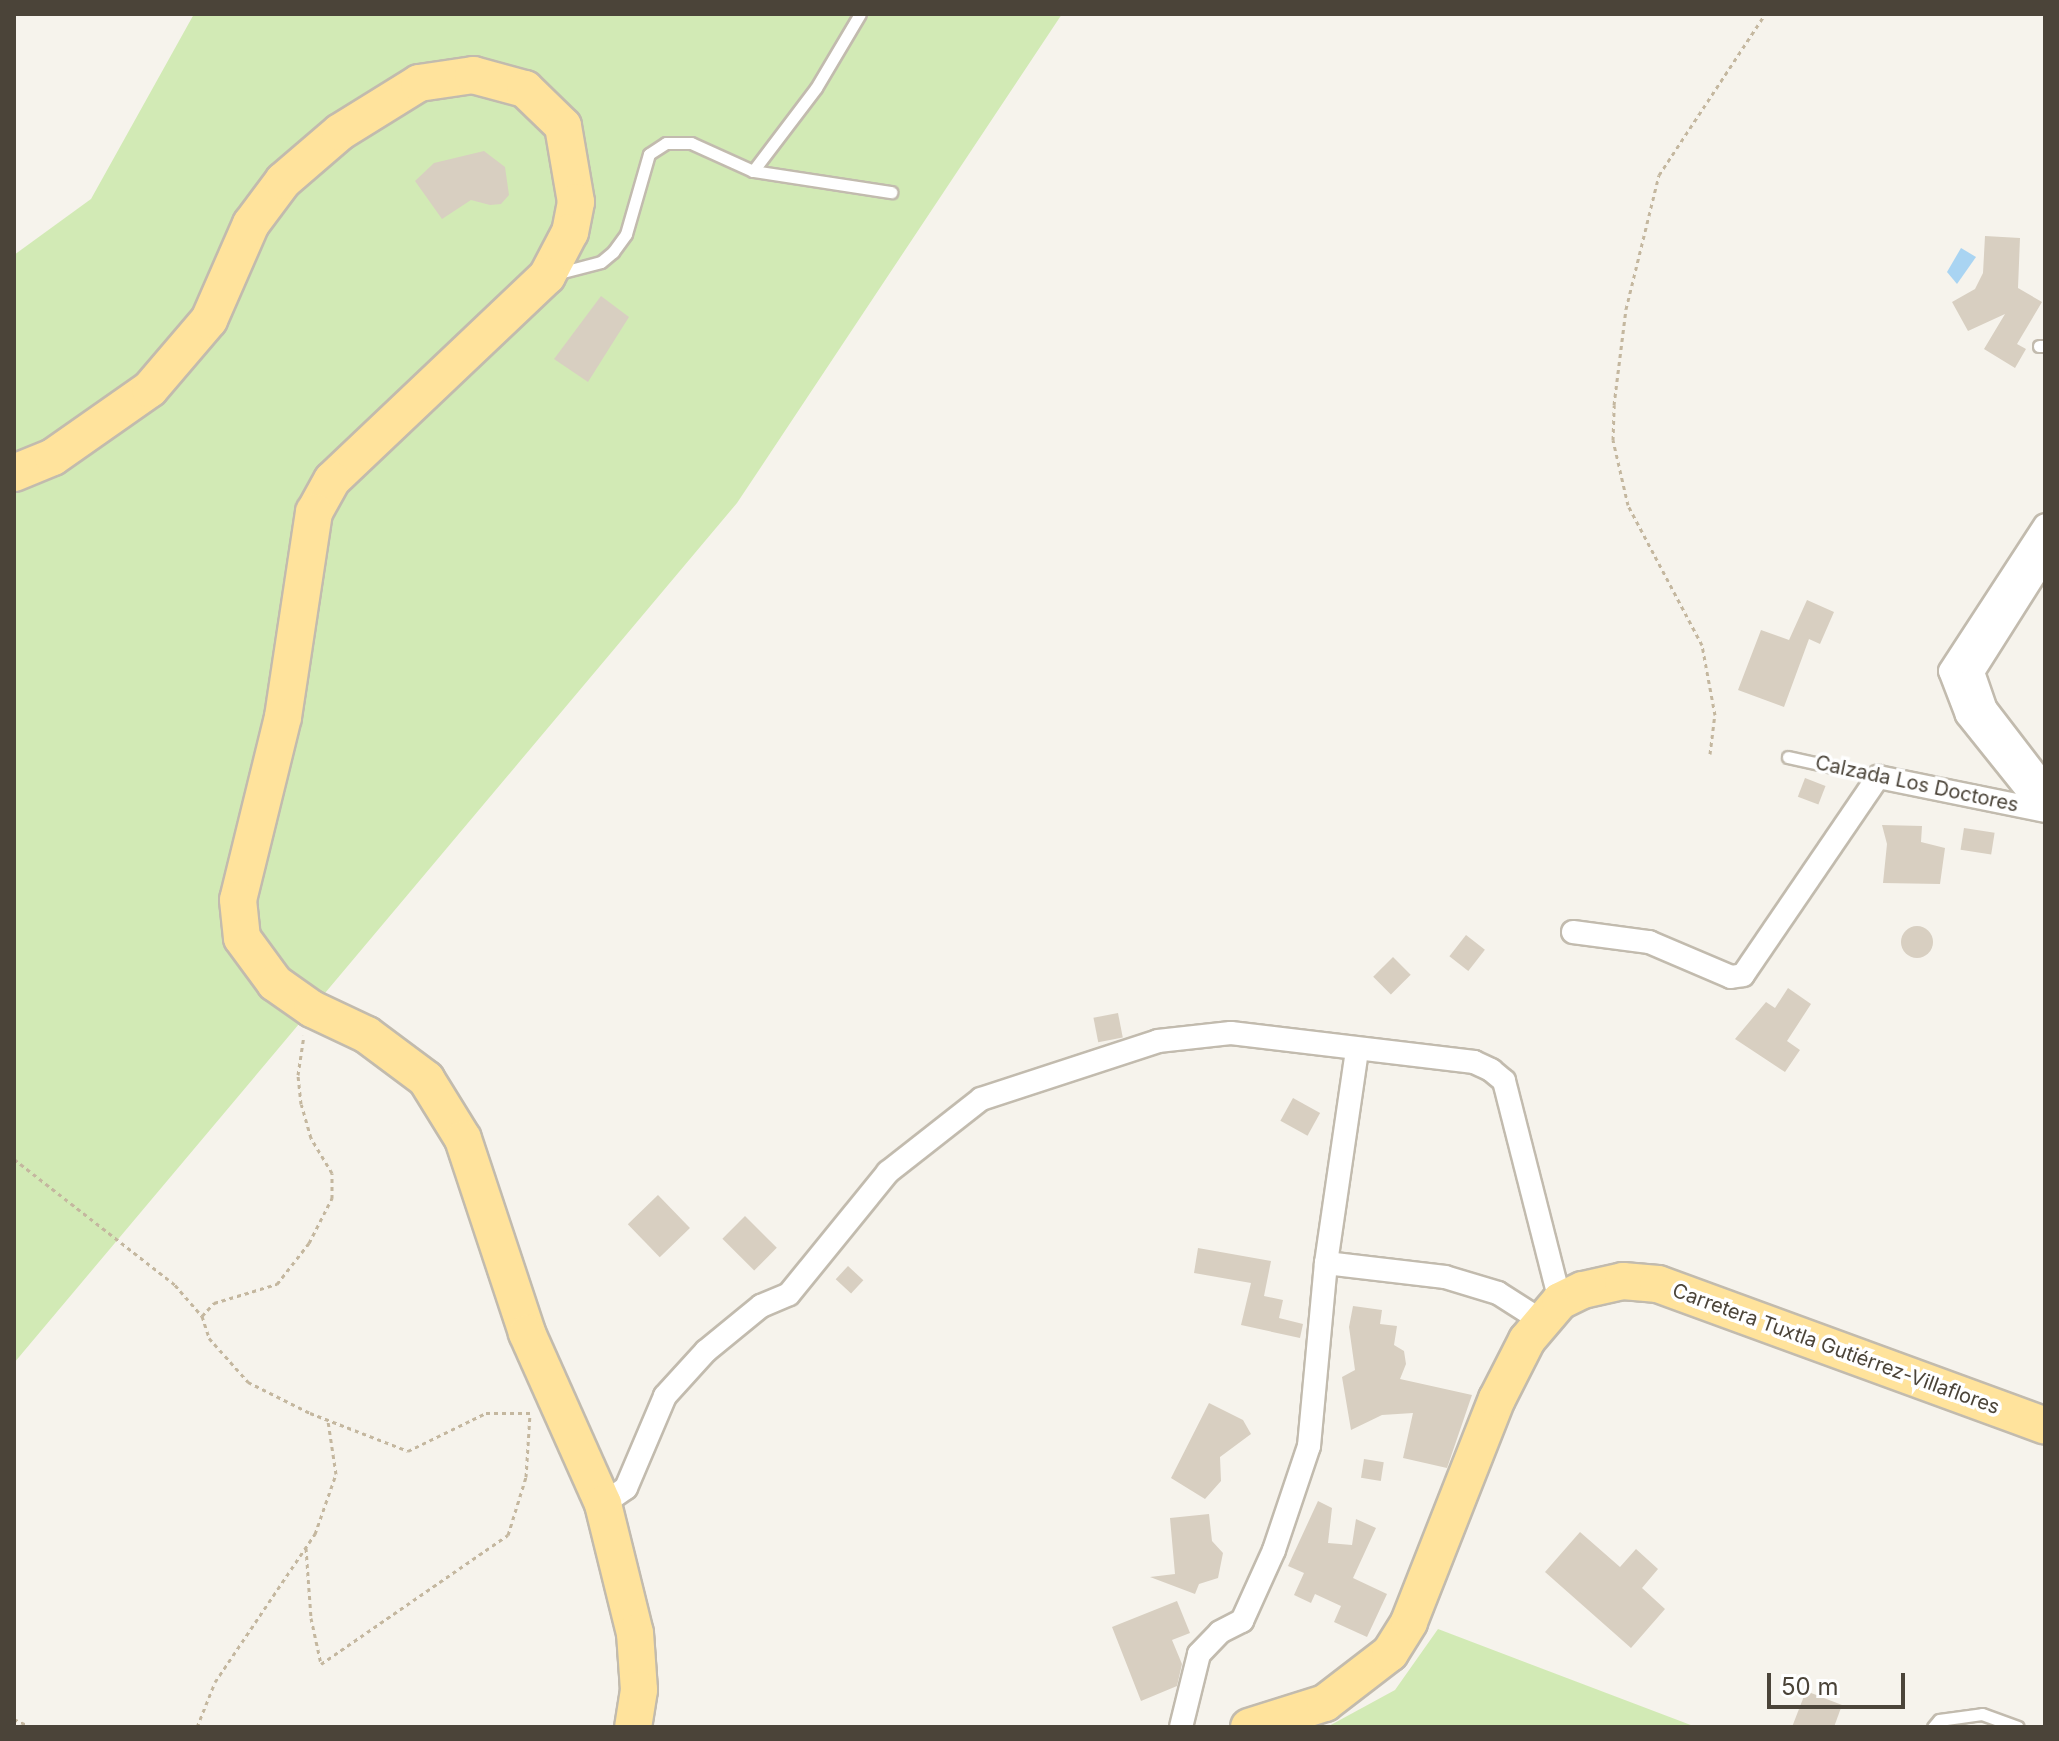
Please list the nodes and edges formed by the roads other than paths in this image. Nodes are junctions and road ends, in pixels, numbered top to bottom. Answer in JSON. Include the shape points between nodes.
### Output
{"nodes":[{"id":1,"x":860,"y":14,"type":"edge"},
{"id":2,"x":753,"y":171,"type":"junction"},
{"id":3,"x":891,"y":192,"type":"dead end"},
{"id":4,"x":547,"y":276,"type":"junction"},
{"id":5,"x":14,"y":473,"type":"edge"},
{"id":6,"x":2045,"y":525,"type":"edge"},
{"id":7,"x":2045,"y":558,"type":"edge"},
{"id":8,"x":1977,"y":712,"type":"junction"},
{"id":9,"x":1788,"y":757,"type":"dead end"},
{"id":10,"x":1878,"y":777,"type":"junction"},
{"id":11,"x":2045,"y":786,"type":"edge"},
{"id":12,"x":2044,"y":810,"type":"edge"},
{"id":13,"x":1573,"y":932,"type":"dead end"},
{"id":14,"x":1357,"y":1050,"type":"junction"},
{"id":15,"x":1326,"y":1263,"type":"junction"},
{"id":16,"x":1551,"y":1311,"type":"junction"},
{"id":17,"x":2045,"y":1426,"type":"edge"},
{"id":18,"x":603,"y":1504,"type":"junction"},
{"id":19,"x":633,"y":1727,"type":"edge"},
{"id":20,"x":1181,"y":1727,"type":"edge"},
{"id":21,"x":1249,"y":1727,"type":"edge"},
{"id":22,"x":1933,"y":1727,"type":"edge"},
{"id":23,"x":2018,"y":1727,"type":"edge"}],
"edges":[{"from":1,"to":2,"type":"lane","via":[[816,88]]},
{"from":2,"to":3,"type":"lane"},
{"from":2,"to":4,"type":"lane","via":[[691,143],[666,143],[649,154],[626,234],[613,252],[601,262]]},
{"from":4,"to":5,"type":"main road","via":[[570,232],[576,202],[563,126],[525,89],[473,75],[419,83],[340,132],[283,181],[251,224],[209,320],[150,389],[53,457]]},
{"from":4,"to":18,"type":"main road","via":[[332,480],[314,512],[283,717],[238,900],[242,938],[275,983],[312,1009],[367,1035],[426,1079],[463,1139],[527,1333],[545,1409]]},
{"from":6,"to":8,"type":"street","via":[[1952,662]]},
{"from":7,"to":8,"type":"street","via":[[1975,666]]},
{"from":8,"to":11,"type":"street"},
{"from":8,"to":12,"type":"street"},
{"from":9,"to":10,"type":"lane","name":"Calzada Los Doctores"},
{"from":10,"to":12,"type":"street","name":"Calzada Los Doctores"},
{"from":10,"to":13,"type":"street","via":[[1743,975],[1731,977],[1649,942]]},
{"from":14,"to":15,"type":"street"},
{"from":14,"to":16,"type":"street","via":[[1474,1062],[1504,1081]]},
{"from":14,"to":18,"type":"street","via":[[1231,1033],[1158,1041],[981,1099],[888,1172],[789,1294],[761,1306],[706,1351],[665,1396],[626,1488]]},
{"from":15,"to":16,"type":"street","via":[[1445,1277]]},
{"from":15,"to":20,"type":"street","via":[[1309,1446],[1274,1550],[1242,1621],[1220,1632],[1199,1654]]},
{"from":16,"to":17,"type":"main road","name":"Carretera Tuxtla Gutiérrez-Villaflores","via":[[1623,1281],[1658,1284]]},
{"from":16,"to":21,"type":"main road","via":[[1497,1399],[1409,1622],[1390,1653],[1325,1703]]},
{"from":18,"to":19,"type":"main road","via":[[635,1633],[639,1690]]},
{"from":22,"to":23,"type":"lane","via":[[1939,1720],[1982,1714]]}]}
